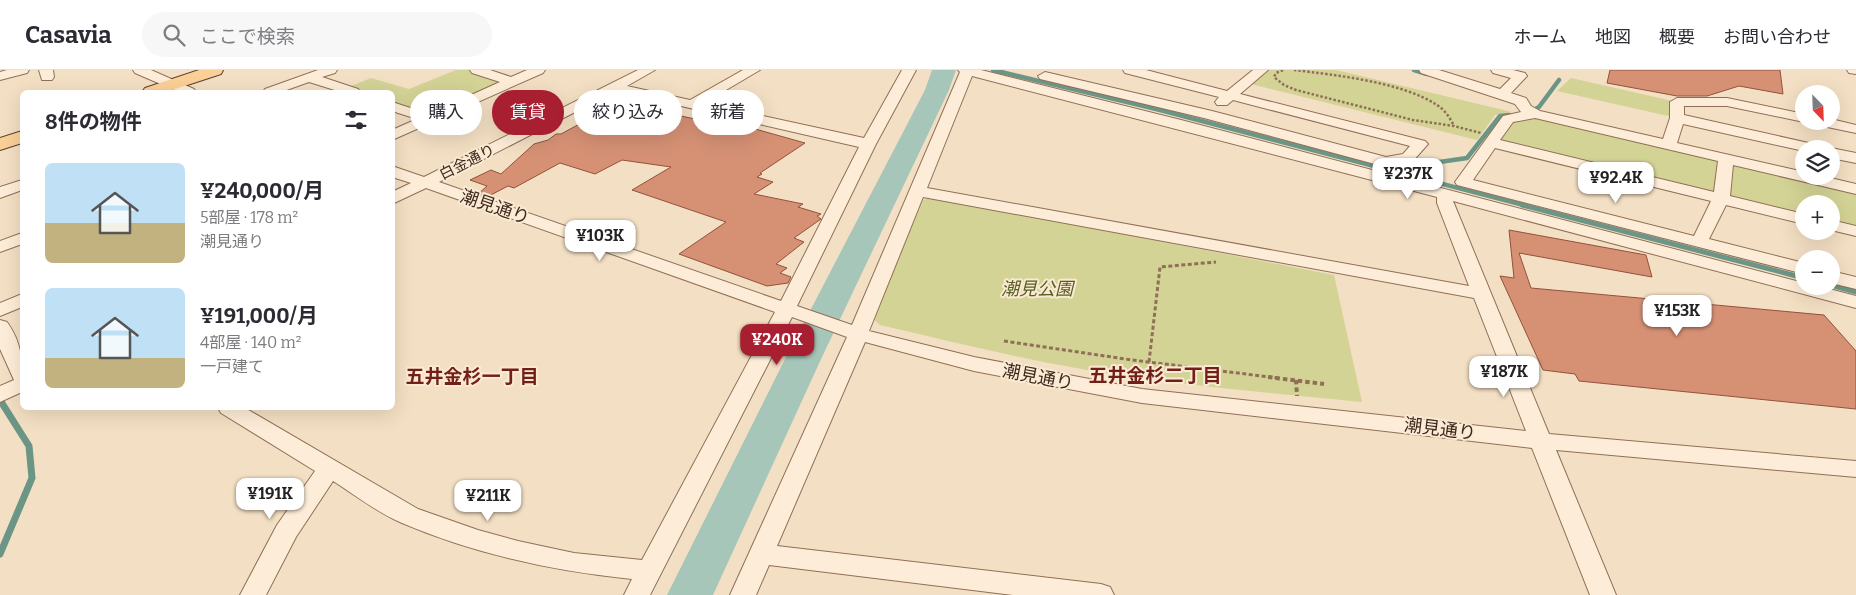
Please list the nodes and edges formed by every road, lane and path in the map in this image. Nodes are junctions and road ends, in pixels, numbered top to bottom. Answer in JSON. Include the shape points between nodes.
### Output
{"nodes":[{"id":1,"x":22,"y":70,"type":"edge"},
{"id":2,"x":140,"y":70,"type":"edge"},
{"id":3,"x":215,"y":70,"type":"edge"},
{"id":4,"x":330,"y":70,"type":"edge"},
{"id":5,"x":477,"y":70,"type":"edge"},
{"id":6,"x":538,"y":70,"type":"edge"},
{"id":7,"x":648,"y":70,"type":"edge"},
{"id":8,"x":753,"y":70,"type":"edge"},
{"id":9,"x":909,"y":70,"type":"edge"},
{"id":10,"x":966,"y":70,"type":"edge"},
{"id":11,"x":1019,"y":70,"type":"edge"},
{"id":12,"x":1130,"y":70,"type":"edge"},
{"id":13,"x":1261,"y":70,"type":"edge"},
{"id":14,"x":1283,"y":70,"type":"edge"},
{"id":15,"x":1294,"y":70,"type":"edge"},
{"id":16,"x":1426,"y":70,"type":"edge"},
{"id":17,"x":1498,"y":70,"type":"edge"},
{"id":18,"x":0,"y":76,"type":"edge"},
{"id":19,"x":310,"y":78,"type":"junction"},
{"id":20,"x":512,"y":82,"type":"junction"},
{"id":21,"x":171,"y":86,"type":"junction"},
{"id":22,"x":615,"y":87,"type":"junction"},
{"id":23,"x":158,"y":90,"type":"edge"},
{"id":24,"x":183,"y":90,"type":"edge"},
{"id":25,"x":276,"y":90,"type":"edge"},
{"id":26,"x":347,"y":90,"type":"edge"},
{"id":27,"x":717,"y":90,"type":"edge"},
{"id":28,"x":1119,"y":94,"type":"junction"},
{"id":29,"x":1503,"y":94,"type":"junction"},
{"id":30,"x":1230,"y":95,"type":"junction"},
{"id":31,"x":482,"y":96,"type":"edge"},
{"id":32,"x":692,"y":104,"type":"edge"},
{"id":33,"x":1101,"y":104,"type":"junction"},
{"id":34,"x":395,"y":107,"type":"edge"},
{"id":35,"x":410,"y":112,"type":"edge"},
{"id":36,"x":1207,"y":114,"type":"junction"},
{"id":37,"x":1535,"y":114,"type":"junction"},
{"id":38,"x":1795,"y":116,"type":"edge"},
{"id":39,"x":1677,"y":118,"type":"junction"},
{"id":40,"x":764,"y":120,"type":"edge"},
{"id":41,"x":1454,"y":126,"type":"junction"},
{"id":42,"x":1840,"y":126,"type":"edge"},
{"id":43,"x":410,"y":128,"type":"edge"},
{"id":44,"x":1856,"y":129,"type":"edge"},
{"id":45,"x":1473,"y":131,"type":"dead end"},
{"id":46,"x":395,"y":135,"type":"edge"},
{"id":47,"x":20,"y":137,"type":"edge"},
{"id":48,"x":1492,"y":143,"type":"junction"},
{"id":49,"x":0,"y":144,"type":"edge"},
{"id":50,"x":868,"y":144,"type":"junction"},
{"id":51,"x":1670,"y":145,"type":"junction"},
{"id":52,"x":1795,"y":145,"type":"edge"},
{"id":53,"x":1840,"y":155,"type":"edge"},
{"id":54,"x":1856,"y":158,"type":"edge"},
{"id":55,"x":1726,"y":160,"type":"junction"},
{"id":56,"x":395,"y":172,"type":"edge"},
{"id":57,"x":426,"y":183,"type":"junction"},
{"id":58,"x":20,"y":186,"type":"edge"},
{"id":59,"x":1856,"y":189,"type":"edge"},
{"id":60,"x":916,"y":191,"type":"junction"},
{"id":61,"x":0,"y":194,"type":"edge"},
{"id":62,"x":1445,"y":194,"type":"junction"},
{"id":63,"x":395,"y":198,"type":"edge"},
{"id":64,"x":1721,"y":199,"type":"junction"},
{"id":65,"x":1795,"y":217,"type":"edge"},
{"id":66,"x":1840,"y":227,"type":"edge"},
{"id":67,"x":1856,"y":231,"type":"edge"},
{"id":68,"x":20,"y":239,"type":"edge"},
{"id":69,"x":1699,"y":242,"type":"junction"},
{"id":70,"x":0,"y":247,"type":"edge"},
{"id":71,"x":1217,"y":262,"type":"dead end"},
{"id":72,"x":1795,"y":267,"type":"edge"},
{"id":73,"x":1840,"y":279,"type":"edge"},
{"id":74,"x":1856,"y":283,"type":"edge"},
{"id":75,"x":1482,"y":294,"type":"junction"},
{"id":76,"x":20,"y":301,"type":"edge"},
{"id":77,"x":1856,"y":302,"type":"edge"},
{"id":78,"x":0,"y":310,"type":"edge"},
{"id":79,"x":786,"y":310,"type":"junction"},
{"id":80,"x":0,"y":326,"type":"edge"},
{"id":81,"x":858,"y":334,"type":"junction"},
{"id":82,"x":1004,"y":341,"type":"dead end"},
{"id":83,"x":1149,"y":362,"type":"junction"},
{"id":84,"x":20,"y":371,"type":"edge"},
{"id":85,"x":1324,"y":384,"type":"dead end"},
{"id":86,"x":20,"y":385,"type":"edge"},
{"id":87,"x":0,"y":395,"type":"edge"},
{"id":88,"x":232,"y":410,"type":"edge"},
{"id":89,"x":1541,"y":441,"type":"junction"},
{"id":90,"x":329,"y":469,"type":"junction"},
{"id":91,"x":1856,"y":469,"type":"edge"},
{"id":92,"x":761,"y":554,"type":"junction"},
{"id":93,"x":650,"y":571,"type":"junction"},
{"id":94,"x":252,"y":595,"type":"edge"},
{"id":95,"x":637,"y":595,"type":"edge"},
{"id":96,"x":743,"y":595,"type":"edge"},
{"id":97,"x":1101,"y":595,"type":"edge"},
{"id":98,"x":1603,"y":595,"type":"edge"}],
"edges":[{"from":1,"to":18,"type":"street"},
{"from":2,"to":21,"type":"street"},
{"from":3,"to":21,"type":"main road"},
{"from":4,"to":19,"type":"street"},
{"from":5,"to":20,"type":"street"},
{"from":6,"to":20,"type":"street"},
{"from":7,"to":22,"type":"street","name":"白金通り"},
{"from":8,"to":27,"type":"street"},
{"from":9,"to":50,"type":"street"},
{"from":10,"to":33,"type":"street"},
{"from":10,"to":60,"type":"street"},
{"from":11,"to":28,"type":"street"},
{"from":12,"to":30,"type":"street"},
{"from":13,"to":30,"type":"street"},
{"from":14,"to":41,"type":"path","via":[[1274,77],[1296,90],[1413,120]]},
{"from":15,"to":41,"type":"path","via":[[1407,92],[1435,104]]},
{"from":16,"to":29,"type":"street"},
{"from":17,"to":29,"type":"street","via":[[1520,76]]},
{"from":19,"to":25,"type":"street"},
{"from":19,"to":26,"type":"street"},
{"from":20,"to":31,"type":"street"},
{"from":21,"to":23,"type":"main road"},
{"from":21,"to":24,"type":"street"},
{"from":22,"to":32,"type":"street"},
{"from":22,"to":57,"type":"street","name":"白金通り"},
{"from":28,"to":33,"type":"street"},
{"from":28,"to":36,"type":"street"},
{"from":29,"to":37,"type":"street","via":[[1521,101],[1525,109]]},
{"from":30,"to":36,"type":"street"},
{"from":30,"to":36,"type":"street","via":[[1420,144],[1408,158],[1386,162]]},
{"from":33,"to":62,"type":"street"},
{"from":34,"to":35,"type":"street"},
{"from":37,"to":48,"type":"street","via":[[1508,119]]},
{"from":37,"to":51,"type":"street"},
{"from":38,"to":39,"type":"street","via":[[1727,102],[1677,102]]},
{"from":39,"to":51,"type":"street"},
{"from":39,"to":52,"type":"street"},
{"from":40,"to":50,"type":"street"},
{"from":41,"to":45,"type":"path"},
{"from":42,"to":44,"type":"street"},
{"from":43,"to":46,"type":"street"},
{"from":47,"to":49,"type":"main road"},
{"from":48,"to":64,"type":"street"},
{"from":48,"to":69,"type":"street","via":[[1463,182]]},
{"from":50,"to":79,"type":"street"},
{"from":51,"to":55,"type":"street"},
{"from":53,"to":54,"type":"street"},
{"from":55,"to":59,"type":"street"},
{"from":55,"to":64,"type":"street"},
{"from":56,"to":57,"type":"street","name":"潮見通り"},
{"from":57,"to":63,"type":"street","name":"白金通り"},
{"from":57,"to":79,"type":"street","name":"潮見通り"},
{"from":58,"to":61,"type":"street"},
{"from":60,"to":75,"type":"street"},
{"from":60,"to":81,"type":"street"},
{"from":62,"to":75,"type":"street","via":[[1445,203]]},
{"from":62,"to":77,"type":"street"},
{"from":64,"to":65,"type":"street"},
{"from":64,"to":69,"type":"street"},
{"from":66,"to":67,"type":"street"},
{"from":68,"to":70,"type":"street"},
{"from":69,"to":72,"type":"street"},
{"from":71,"to":83,"type":"path","via":[[1160,267]]},
{"from":73,"to":74,"type":"street"},
{"from":75,"to":89,"type":"street"},
{"from":76,"to":78,"type":"street"},
{"from":79,"to":81,"type":"street","name":"潮見通り"},
{"from":79,"to":93,"type":"street"},
{"from":80,"to":84,"type":"street"},
{"from":81,"to":89,"type":"street","name":"潮見通り","via":[[974,364],[1142,396]]},
{"from":81,"to":92,"type":"street"},
{"from":82,"to":83,"type":"path"},
{"from":83,"to":85,"type":"path"},
{"from":86,"to":87,"type":"street"},
{"from":88,"to":90,"type":"street"},
{"from":89,"to":91,"type":"street","name":"潮見通り"},
{"from":89,"to":98,"type":"street"},
{"from":90,"to":93,"type":"street","via":[[409,516],[474,539],[574,563]]},
{"from":90,"to":94,"type":"street","via":[[286,532]]},
{"from":92,"to":96,"type":"street"},
{"from":92,"to":97,"type":"street"},
{"from":93,"to":95,"type":"street"}]}
